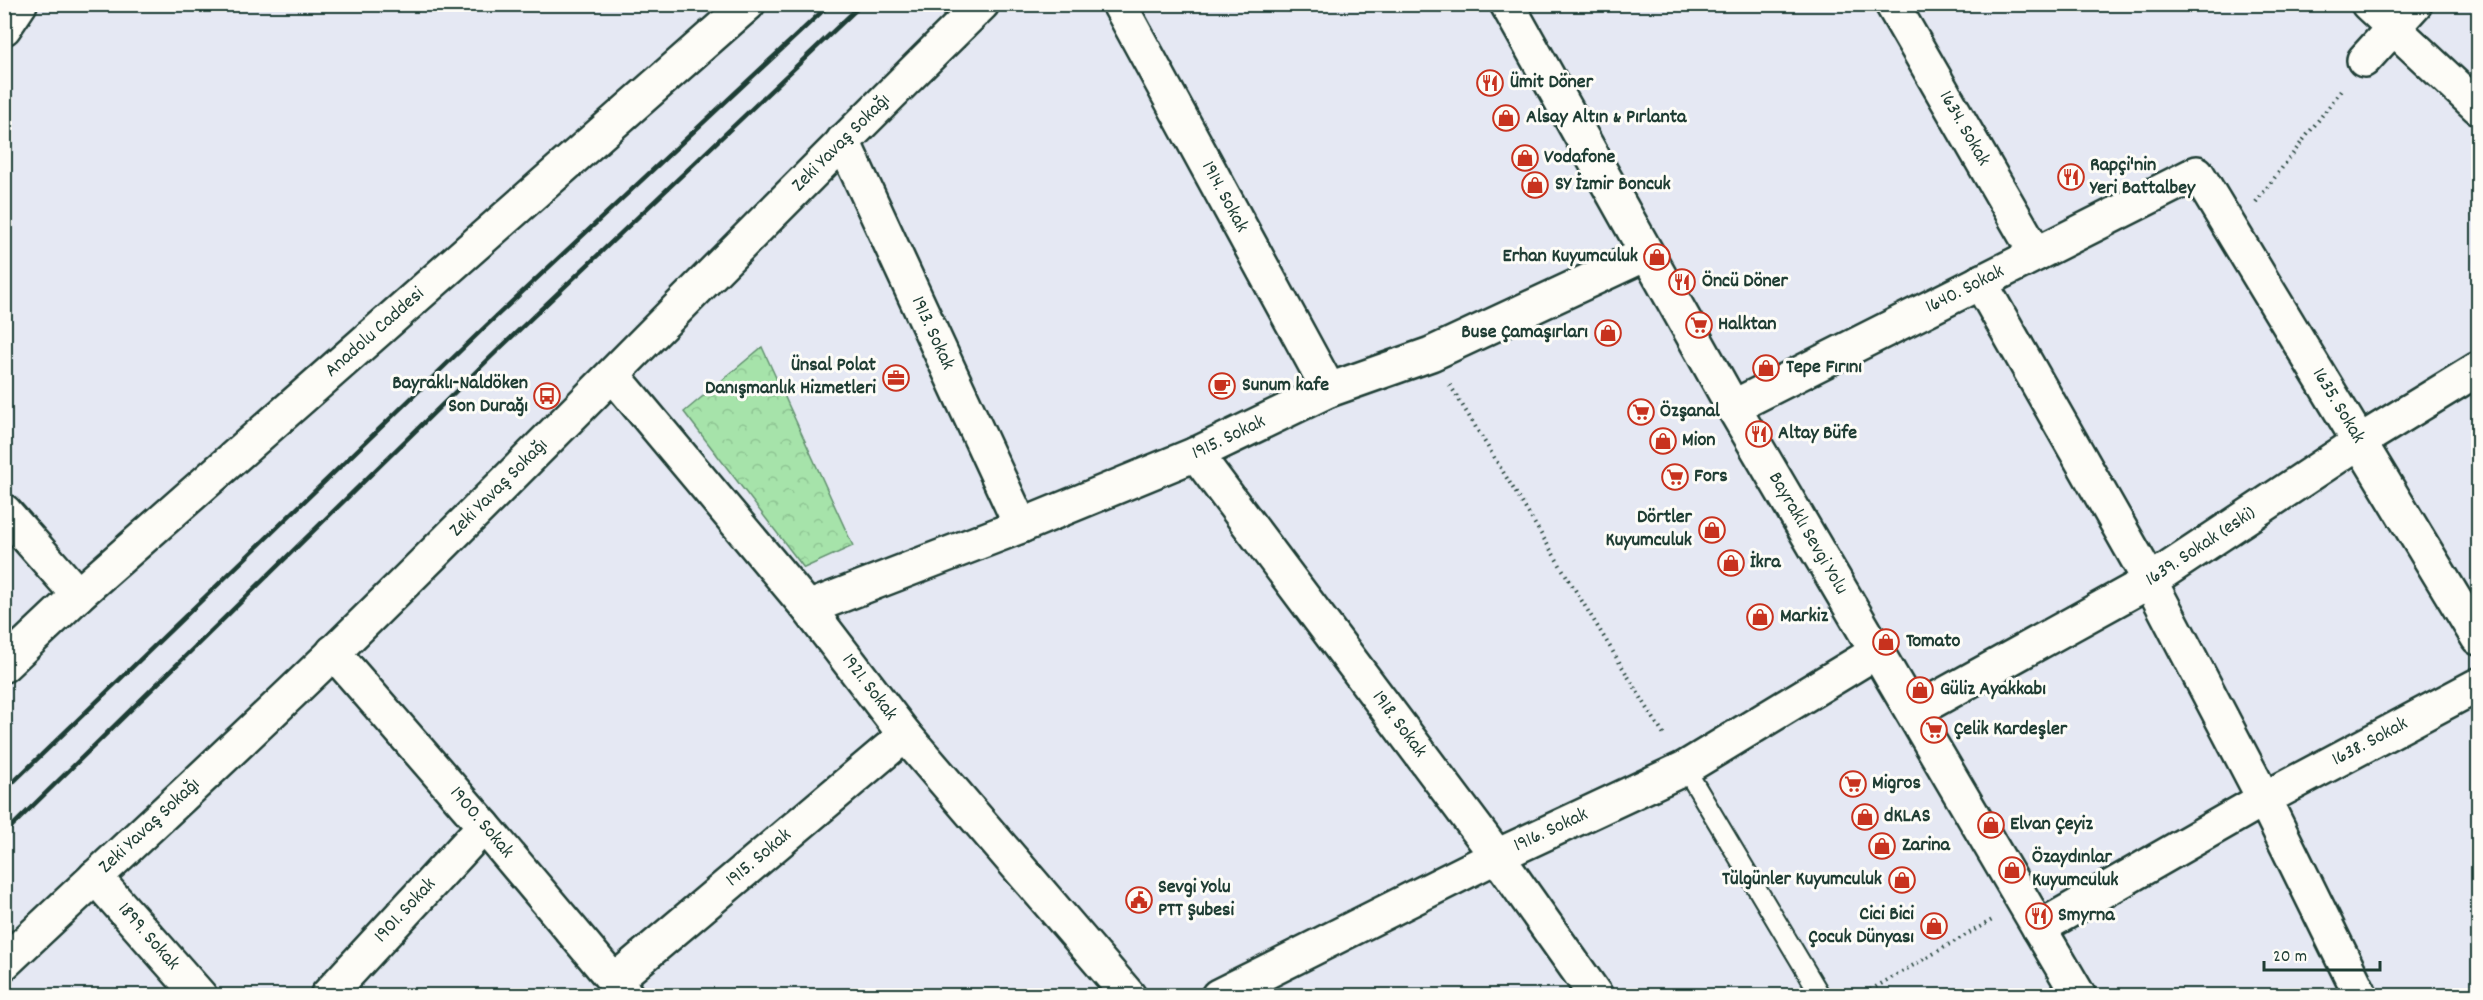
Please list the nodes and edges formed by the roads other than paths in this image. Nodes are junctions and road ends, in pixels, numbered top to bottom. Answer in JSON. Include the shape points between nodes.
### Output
{"nodes":[{"id":1,"x":20,"y":4,"type":"edge"},
{"id":2,"x":748,"y":4,"type":"edge"},
{"id":3,"x":982,"y":4,"type":"edge"},
{"id":4,"x":1119,"y":4,"type":"edge"},
{"id":5,"x":1508,"y":4,"type":"edge"},
{"id":6,"x":1892,"y":4,"type":"edge"},
{"id":7,"x":2368,"y":4,"type":"edge"},
{"id":8,"x":2404,"y":16,"type":"edge"},
{"id":9,"x":4,"y":28,"type":"edge"},
{"id":10,"x":2364,"y":60,"type":"road end"},
{"id":11,"x":2478,"y":107,"type":"edge"},
{"id":12,"x":843,"y":141,"type":"junction"},
{"id":13,"x":2198,"y":173,"type":"joint"},
{"id":14,"x":1646,"y":254,"type":"junction"},
{"id":15,"x":2036,"y":254,"type":"junction"},
{"id":16,"x":1980,"y":282,"type":"junction"},
{"id":17,"x":2478,"y":369,"type":"edge"},
{"id":18,"x":613,"y":375,"type":"junction"},
{"id":19,"x":1329,"y":390,"type":"junction"},
{"id":20,"x":1733,"y":407,"type":"junction"},
{"id":21,"x":2359,"y":442,"type":"junction"},
{"id":22,"x":1196,"y":454,"type":"junction"},
{"id":23,"x":4,"y":511,"type":"edge"},
{"id":24,"x":1021,"y":526,"type":"junction"},
{"id":25,"x":2150,"y":581,"type":"junction"},
{"id":26,"x":78,"y":595,"type":"junction"},
{"id":27,"x":808,"y":608,"type":"junction"},
{"id":28,"x":2478,"y":638,"type":"edge"},
{"id":29,"x":333,"y":652,"type":"junction"},
{"id":30,"x":1876,"y":652,"type":"junction"},
{"id":31,"x":4,"y":665,"type":"edge"},
{"id":32,"x":2478,"y":685,"type":"edge"},
{"id":33,"x":1913,"y":712,"type":"junction"},
{"id":34,"x":905,"y":735,"type":"junction"},
{"id":35,"x":1685,"y":768,"type":"junction"},
{"id":36,"x":2264,"y":799,"type":"junction"},
{"id":37,"x":484,"y":826,"type":"junction"},
{"id":38,"x":1497,"y":856,"type":"junction"},
{"id":39,"x":95,"y":877,"type":"junction"},
{"id":40,"x":2032,"y":915,"type":"junction"},
{"id":41,"x":4,"y":963,"type":"edge"},
{"id":42,"x":620,"y":988,"type":"edge"},
{"id":43,"x":200,"y":996,"type":"edge"},
{"id":44,"x":327,"y":996,"type":"edge"},
{"id":45,"x":1129,"y":996,"type":"edge"},
{"id":46,"x":1218,"y":996,"type":"edge"},
{"id":47,"x":1596,"y":996,"type":"edge"},
{"id":48,"x":1821,"y":996,"type":"edge"},
{"id":49,"x":2079,"y":996,"type":"edge"},
{"id":50,"x":2361,"y":996,"type":"edge"}],
"edges":[{"from":1,"to":9,"type":"street"},
{"from":2,"to":26,"type":"street","name":"Anadolu Caddesi"},
{"from":3,"to":12,"type":"street","name":"Zeki Yavaş Sokağı"},
{"from":4,"to":19,"type":"street","name":"1914. Sokak"},
{"from":5,"to":14,"type":"street","name":"Bayraklı Sevgi Yolu"},
{"from":6,"to":15,"type":"street","name":"1634. Sokak"},
{"from":7,"to":8,"type":"street"},
{"from":8,"to":10,"type":"street"},
{"from":8,"to":11,"type":"street"},
{"from":12,"to":18,"type":"street","name":"Zeki Yavaş Sokağı"},
{"from":12,"to":24,"type":"street","name":"1913. Sokak"},
{"from":13,"to":15,"type":"street","name":"1640. Sokak"},
{"from":13,"to":21,"type":"street","name":"1635. Sokak"},
{"from":14,"to":19,"type":"street","name":"1915. Sokak","via":[[1431,354]]},
{"from":14,"to":20,"type":"street","name":"Bayraklı Sevgi Yolu"},
{"from":15,"to":16,"type":"street","name":"1640. Sokak"},
{"from":16,"to":20,"type":"street","name":"1640. Sokak"},
{"from":16,"to":25,"type":"street"},
{"from":17,"to":21,"type":"street","name":"1639. Sokak (eski)"},
{"from":18,"to":27,"type":"street","name":"1921. Sokak"},
{"from":18,"to":29,"type":"street","name":"Zeki Yavaş Sokağı"},
{"from":19,"to":22,"type":"street","name":"1915. Sokak"},
{"from":20,"to":30,"type":"street","name":"Bayraklı Sevgi Yolu"},
{"from":21,"to":25,"type":"street","name":"1639. Sokak (eski)"},
{"from":21,"to":28,"type":"street","name":"1635. Sokak"},
{"from":22,"to":24,"type":"street","name":"1915. Sokak"},
{"from":22,"to":38,"type":"street","name":"1918. Sokak"},
{"from":23,"to":26,"type":"street"},
{"from":24,"to":27,"type":"street","name":"1915. Sokak"},
{"from":25,"to":33,"type":"street","name":"1639. Sokak (eski)"},
{"from":25,"to":36,"type":"street"},
{"from":26,"to":31,"type":"street","name":"Anadolu Caddesi"},
{"from":27,"to":34,"type":"street","name":"1921. Sokak"},
{"from":29,"to":37,"type":"street","name":"1900. Sokak"},
{"from":29,"to":39,"type":"street","name":"Zeki Yavaş Sokağı"},
{"from":30,"to":33,"type":"street","name":"Bayraklı Sevgi Yolu"},
{"from":30,"to":35,"type":"street","name":"1916. Sokak"},
{"from":32,"to":36,"type":"street","name":"1638. Sokak"},
{"from":33,"to":40,"type":"street","name":"Bayraklı Sevgi Yolu"},
{"from":34,"to":42,"type":"street","name":"1915. Sokak"},
{"from":34,"to":45,"type":"street","name":"1921. Sokak"},
{"from":35,"to":38,"type":"street","name":"1916. Sokak"},
{"from":35,"to":48,"type":"lane"},
{"from":36,"to":40,"type":"street","name":"1638. Sokak"},
{"from":36,"to":50,"type":"street"},
{"from":37,"to":42,"type":"street","name":"1900. Sokak"},
{"from":37,"to":44,"type":"street","name":"1901. Sokak"},
{"from":38,"to":46,"type":"street","name":"1916. Sokak"},
{"from":38,"to":47,"type":"street","name":"1918. Sokak"},
{"from":39,"to":41,"type":"street","name":"Zeki Yavaş Sokağı"},
{"from":39,"to":43,"type":"street","name":"1899. Sokak"},
{"from":40,"to":49,"type":"street","name":"Bayraklı Sevgi Yolu"}]}
